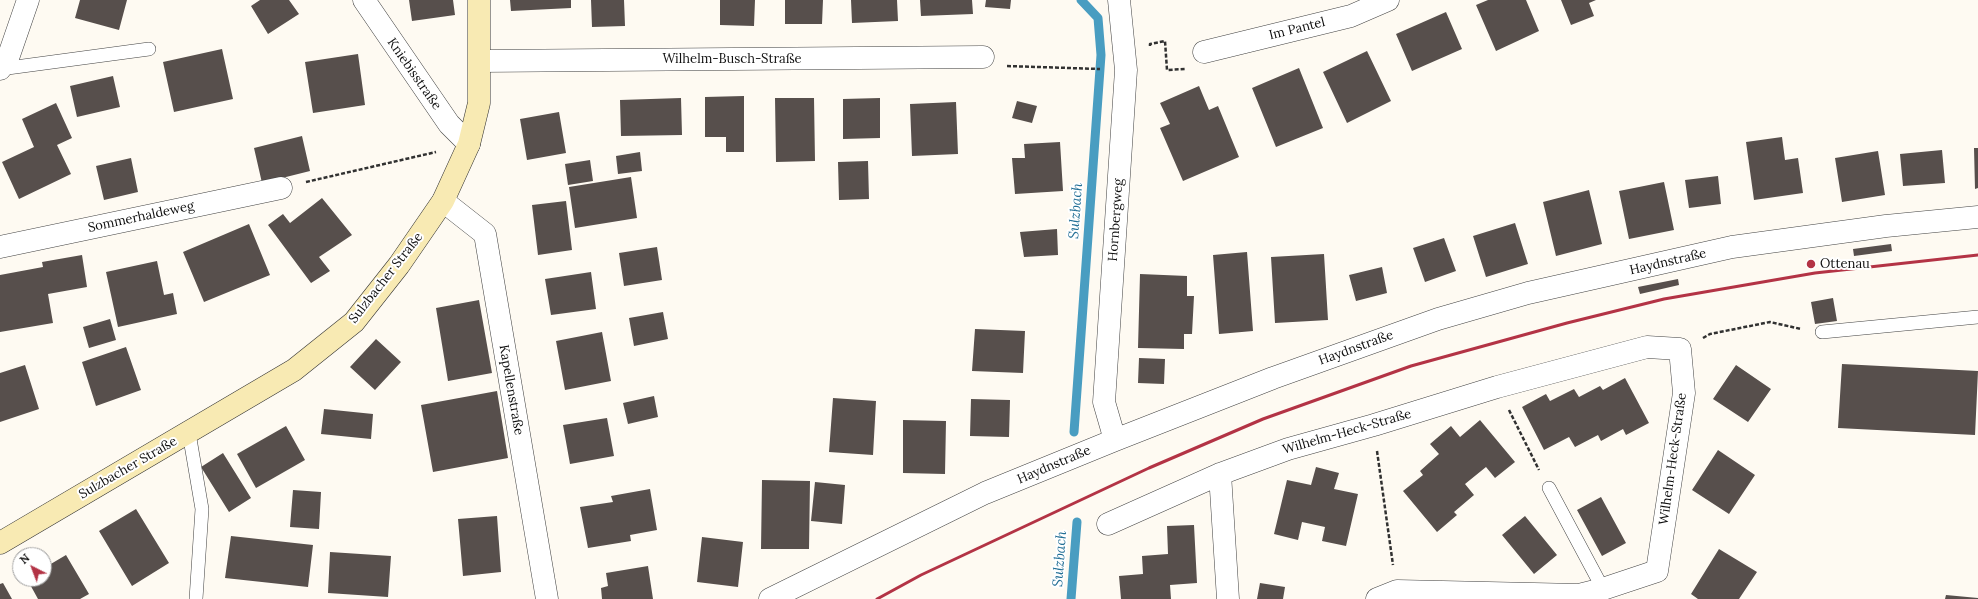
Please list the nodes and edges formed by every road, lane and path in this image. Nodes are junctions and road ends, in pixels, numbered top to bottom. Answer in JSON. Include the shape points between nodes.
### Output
{"nodes":[{"id":1,"x":28,"y":0,"type":"edge"},
{"id":2,"x":364,"y":0,"type":"edge"},
{"id":3,"x":479,"y":0,"type":"edge"},
{"id":4,"x":1119,"y":0,"type":"edge"},
{"id":5,"x":1388,"y":0,"type":"edge"},
{"id":6,"x":149,"y":49,"type":"dead end"},
{"id":7,"x":1150,"y":50,"type":"dead end"},
{"id":8,"x":1204,"y":52,"type":"dead end"},
{"id":9,"x":983,"y":56,"type":"dead end"},
{"id":10,"x":480,"y":61,"type":"junction"},
{"id":11,"x":1004,"y":66,"type":"dead end"},
{"id":12,"x":0,"y":69,"type":"edge"},
{"id":13,"x":1104,"y":69,"type":"dead end"},
{"id":14,"x":1188,"y":69,"type":"dead end"},
{"id":15,"x":469,"y":144,"type":"junction"},
{"id":16,"x":281,"y":188,"type":"joint"},
{"id":17,"x":443,"y":201,"type":"junction"},
{"id":18,"x":1978,"y":217,"type":"edge"},
{"id":19,"x":0,"y":247,"type":"edge"},
{"id":20,"x":1978,"y":317,"type":"edge"},
{"id":21,"x":1797,"y":328,"type":"dead end"},
{"id":22,"x":1822,"y":332,"type":"dead end"},
{"id":23,"x":1680,"y":349,"type":"junction"},
{"id":24,"x":1497,"y":387,"type":"junction"},
{"id":25,"x":1374,"y":425,"type":"junction"},
{"id":26,"x":189,"y":433,"type":"junction"},
{"id":27,"x":1115,"y":440,"type":"junction"},
{"id":28,"x":1220,"y":474,"type":"junction"},
{"id":29,"x":1549,"y":488,"type":"joint"},
{"id":30,"x":1108,"y":524,"type":"dead end"},
{"id":31,"x":0,"y":543,"type":"edge"},
{"id":32,"x":1603,"y":589,"type":"junction"},
{"id":33,"x":1397,"y":591,"type":"junction"},
{"id":34,"x":196,"y":599,"type":"edge"},
{"id":35,"x":547,"y":599,"type":"edge"},
{"id":36,"x":770,"y":599,"type":"edge"},
{"id":37,"x":1228,"y":599,"type":"edge"},
{"id":38,"x":1377,"y":599,"type":"edge"}],
"edges":[{"from":1,"to":12,"type":"street","via":[[8,58]]},
{"from":2,"to":15,"type":"street","name":"Kniebisstraße","via":[[449,124]]},
{"from":3,"to":10,"type":"street","name":"Sulzbacher Straße"},
{"from":4,"to":27,"type":"street","name":"Hornbergweg","via":[[1126,70],[1104,402]]},
{"from":5,"to":8,"type":"street","name":"Im Pantel","via":[[1351,16]]},
{"from":6,"to":12,"type":"lane"},
{"from":7,"to":14,"type":"path","via":[[1150,44],[1164,41],[1167,70]]},
{"from":9,"to":10,"type":"street","name":"Wilhelm-Busch-Straße"},
{"from":10,"to":15,"type":"street","name":"Sulzbacher Straße","via":[[479,103]]},
{"from":11,"to":13,"type":"path"},
{"from":15,"to":16,"type":"path"},
{"from":15,"to":17,"type":"street","name":"Sulzbacher Straße"},
{"from":16,"to":19,"type":"street","name":"Sommerhaldeweg"},
{"from":17,"to":26,"type":"street","name":"Sulzbacher Straße","via":[[399,265],[354,322],[294,370]]},
{"from":17,"to":35,"type":"street","name":"Kapellenstraße","via":[[485,234]]},
{"from":18,"to":27,"type":"street","name":"Haydnstraße","via":[[1886,226],[1732,247],[1528,293],[1438,319],[1274,378]]},
{"from":20,"to":22,"type":"lane"},
{"from":21,"to":23,"type":"path","via":[[1770,322],[1710,334]]},
{"from":23,"to":24,"type":"street","name":"Wilhelm-Heck-Straße","via":[[1647,347]]},
{"from":23,"to":32,"type":"street","name":"Wilhelm-Heck-Straße","via":[[1684,394],[1657,571]]},
{"from":24,"to":25,"type":"street","name":"Wilhelm-Heck-Straße"},
{"from":24,"to":29,"type":"path"},
{"from":25,"to":28,"type":"street","name":"Wilhelm-Heck-Straße","via":[[1288,449]]},
{"from":25,"to":33,"type":"path"},
{"from":26,"to":31,"type":"street","name":"Sulzbacher Straße"},
{"from":26,"to":34,"type":"lane","via":[[202,509]]},
{"from":27,"to":36,"type":"street","name":"Haydnstraße","via":[[985,493]]},
{"from":28,"to":30,"type":"street","name":"Wilhelm-Heck-Straße"},
{"from":28,"to":37,"type":"street"},
{"from":29,"to":32,"type":"lane"},
{"from":32,"to":33,"type":"street","name":"Wilhelm-Heck-Straße","via":[[1579,595]]},
{"from":33,"to":38,"type":"street","name":"Wilhelm-Heck-Straße"}]}
